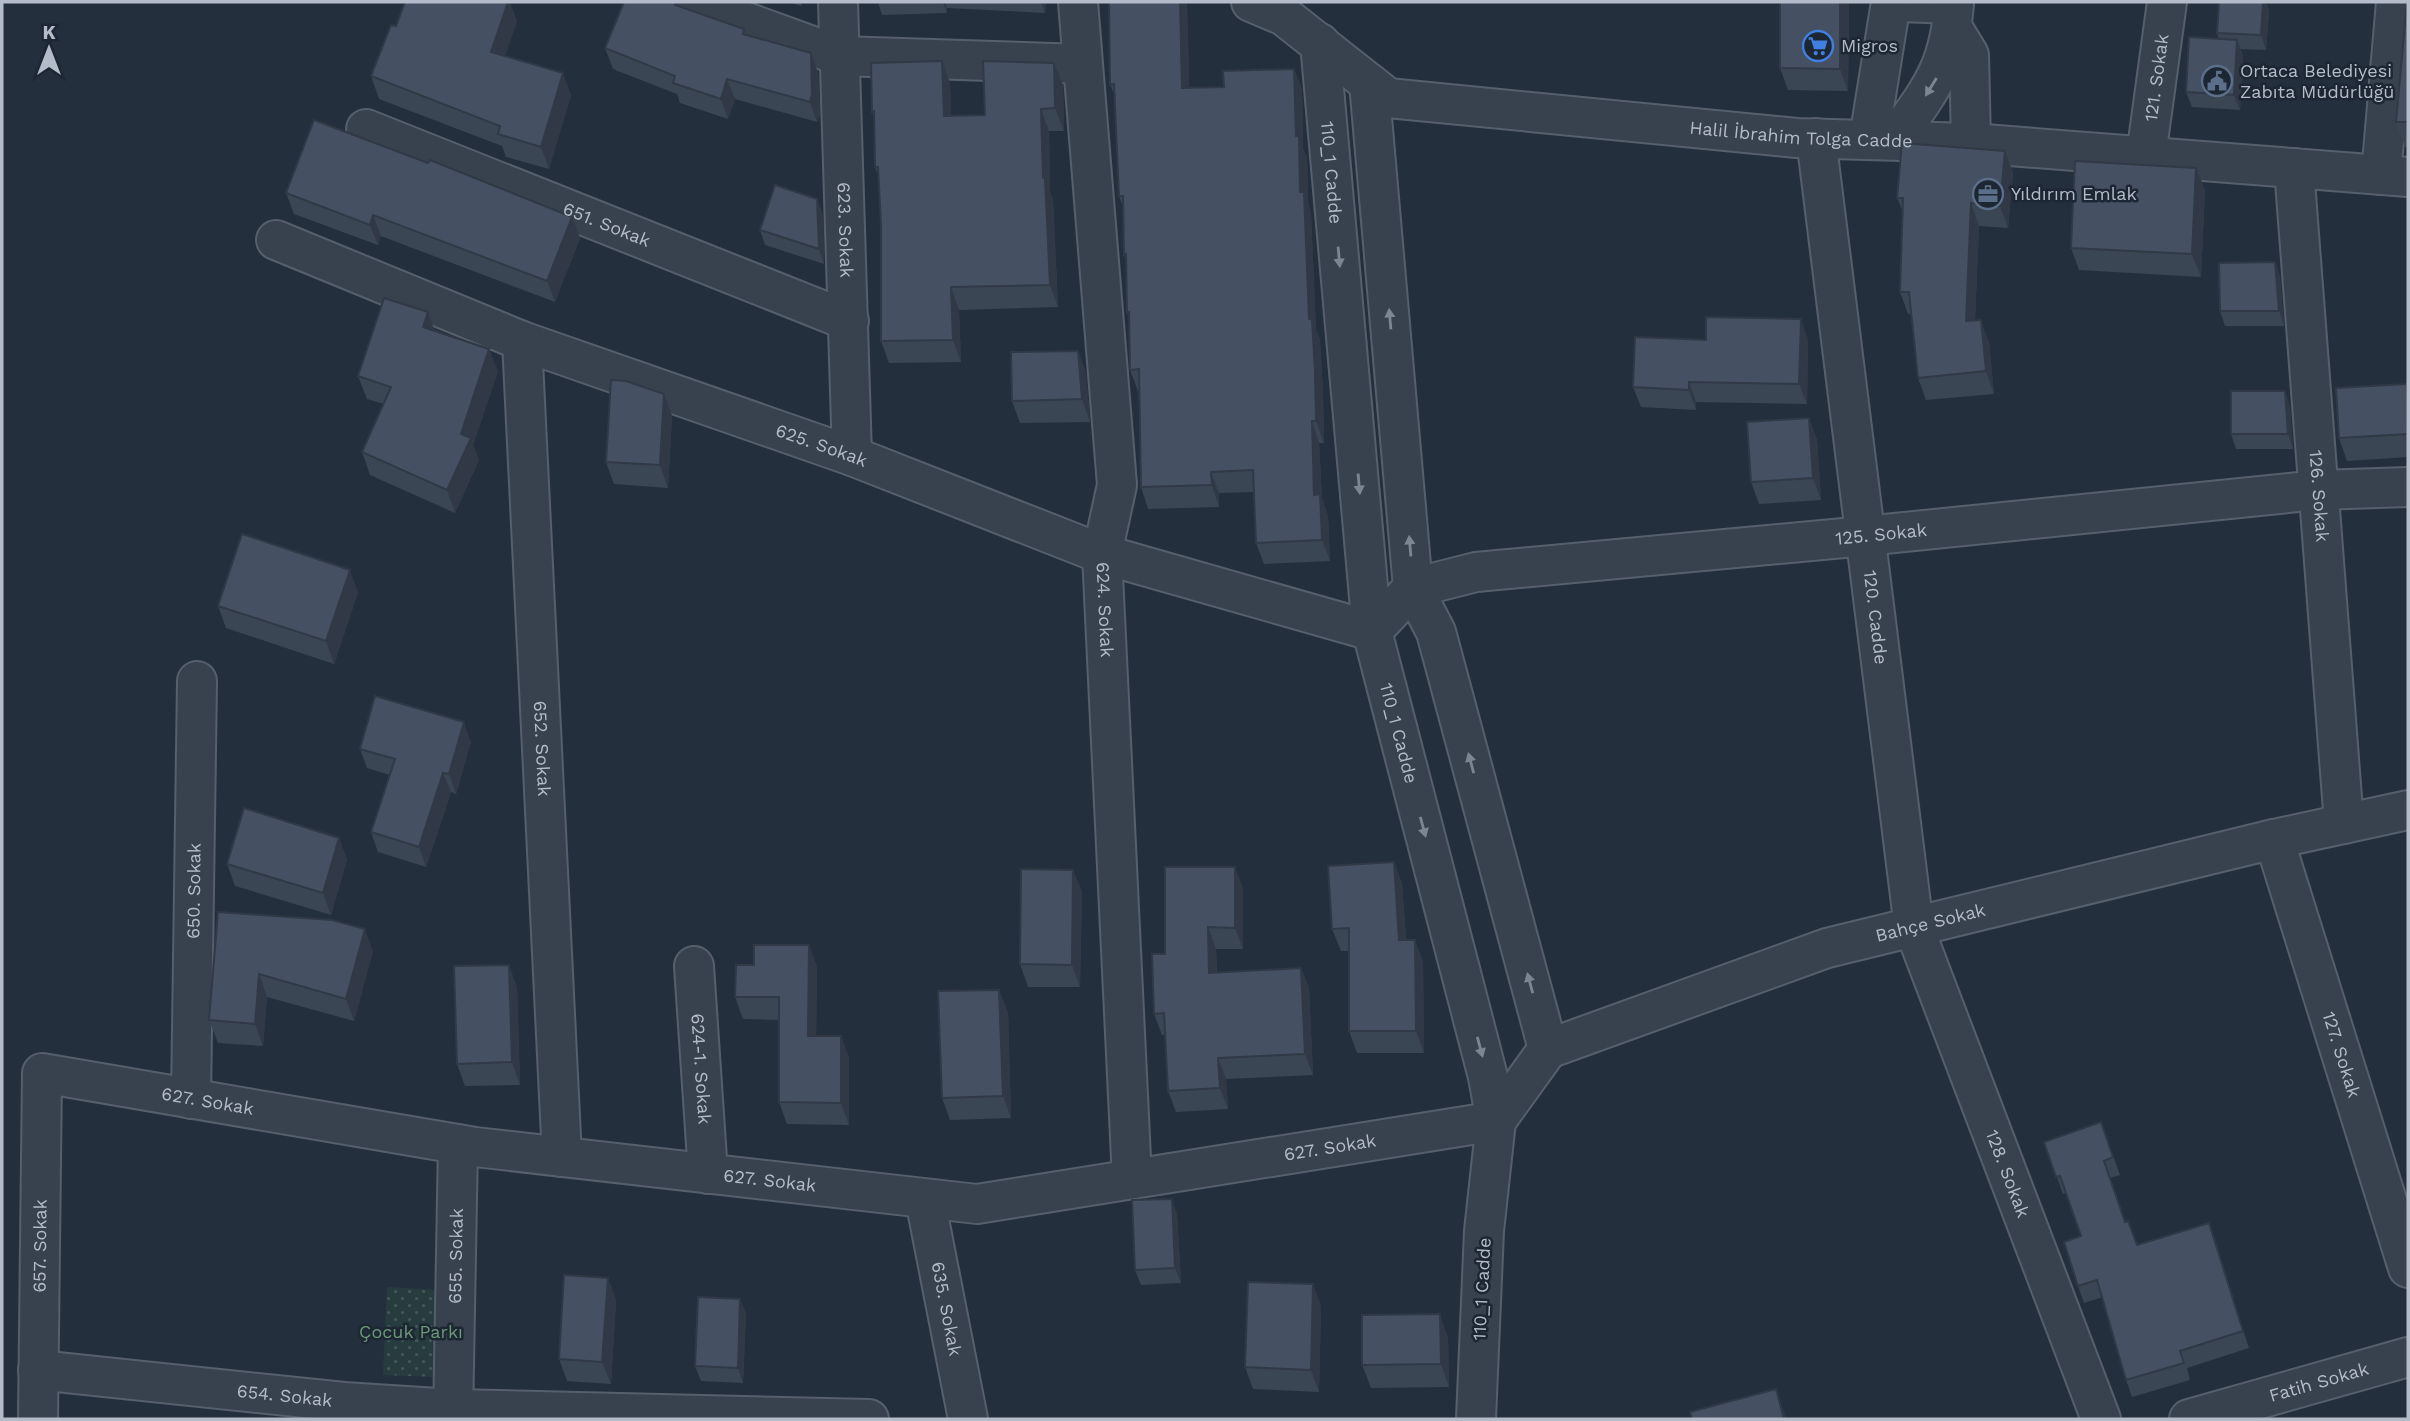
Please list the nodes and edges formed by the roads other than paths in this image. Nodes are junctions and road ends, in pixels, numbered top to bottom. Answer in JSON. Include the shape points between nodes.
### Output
{"nodes":[{"id":1,"x":691,"y":2,"type":"edge"},
{"id":2,"x":838,"y":2,"type":"edge"},
{"id":3,"x":1077,"y":2,"type":"edge"},
{"id":4,"x":1251,"y":2,"type":"edge"},
{"id":5,"x":1891,"y":2,"type":"edge"},
{"id":6,"x":1900,"y":2,"type":"edge"},
{"id":7,"x":2166,"y":2,"type":"edge"},
{"id":8,"x":2396,"y":2,"type":"edge"},
{"id":9,"x":1953,"y":11,"type":"edge"},
{"id":10,"x":1320,"y":43,"type":"junction"},
{"id":11,"x":840,"y":56,"type":"junction"},
{"id":12,"x":1082,"y":64,"type":"junction"},
{"id":13,"x":1369,"y":83,"type":"junction"},
{"id":14,"x":366,"y":129,"type":"dead end"},
{"id":15,"x":1816,"y":138,"type":"junction"},
{"id":16,"x":1882,"y":140,"type":"junction"},
{"id":17,"x":1971,"y":142,"type":"junction"},
{"id":18,"x":2146,"y":156,"type":"junction"},
{"id":19,"x":2294,"y":168,"type":"junction"},
{"id":20,"x":2401,"y":177,"type":"edge"},
{"id":21,"x":276,"y":240,"type":"dead end"},
{"id":22,"x":849,"y":321,"type":"junction"},
{"id":23,"x":522,"y":341,"type":"junction"},
{"id":24,"x":852,"y":456,"type":"junction"},
{"id":25,"x":2408,"y":487,"type":"edge"},
{"id":26,"x":2318,"y":490,"type":"junction"},
{"id":27,"x":1865,"y":536,"type":"junction"},
{"id":28,"x":1102,"y":554,"type":"junction"},
{"id":29,"x":1413,"y":588,"type":"junction"},
{"id":30,"x":1372,"y":631,"type":"junction"},
{"id":31,"x":197,"y":681,"type":"dead end"},
{"id":32,"x":2408,"y":810,"type":"edge"},
{"id":33,"x":2344,"y":824,"type":"junction"},
{"id":34,"x":2274,"y":839,"type":"junction"},
{"id":35,"x":1914,"y":928,"type":"junction"},
{"id":36,"x":694,"y":966,"type":"dead end"},
{"id":37,"x":1548,"y":1049,"type":"junction"},
{"id":38,"x":42,"y":1073,"type":"joint"},
{"id":39,"x":191,"y":1099,"type":"junction"},
{"id":40,"x":1496,"y":1121,"type":"junction"},
{"id":41,"x":458,"y":1144,"type":"junction"},
{"id":42,"x":562,"y":1157,"type":"junction"},
{"id":43,"x":708,"y":1174,"type":"junction"},
{"id":44,"x":1132,"y":1179,"type":"junction"},
{"id":45,"x":925,"y":1199,"type":"junction"},
{"id":46,"x":2408,"y":1268,"type":"edge"},
{"id":47,"x":2408,"y":1357,"type":"edge"},
{"id":48,"x":38,"y":1370,"type":"junction"},
{"id":49,"x":344,"y":1411,"type":"edge"},
{"id":50,"x":453,"y":1414,"type":"edge"},
{"id":51,"x":2204,"y":1417,"type":"edge"},
{"id":52,"x":38,"y":1419,"type":"edge"},
{"id":53,"x":869,"y":1419,"type":"edge"},
{"id":54,"x":968,"y":1419,"type":"edge"},
{"id":55,"x":1476,"y":1419,"type":"edge"},
{"id":56,"x":2101,"y":1419,"type":"edge"}],
"edges":[{"from":1,"to":11,"type":"street"},
{"from":2,"to":11,"type":"street","name":"623. Sokak"},
{"from":3,"to":12,"type":"street","name":"624. Sokak"},
{"from":4,"to":10,"type":"street","name":"Halil İbrahim Tolga Cadde","via":[[1284,16]]},
{"from":5,"to":16,"type":"street"},
{"from":6,"to":9,"type":"street"},
{"from":7,"to":18,"type":"street","name":"121. Sokak"},
{"from":8,"to":20,"type":"street"},
{"from":9,"to":16,"type":"street","one_way":true,"via":[[1942,68],[1931,88]]},
{"from":9,"to":17,"type":"street","via":[[1969,55]]},
{"from":10,"to":13,"type":"street","name":"Halil İbrahim Tolga Cadde"},
{"from":10,"to":30,"type":"street","name":"110_1 Cadde","one_way":true},
{"from":11,"to":12,"type":"street"},
{"from":11,"to":22,"type":"street","name":"623. Sokak"},
{"from":12,"to":28,"type":"street","name":"624. Sokak","via":[[1117,485]]},
{"from":13,"to":15,"type":"street","name":"Halil İbrahim Tolga Cadde","via":[[1388,98]]},
{"from":29,"to":13,"type":"street","one_way":true},
{"from":14,"to":22,"type":"street","name":"651. Sokak"},
{"from":15,"to":16,"type":"street","name":"Halil İbrahim Tolga Cadde"},
{"from":15,"to":27,"type":"street","name":"120. Cadde"},
{"from":16,"to":17,"type":"street","name":"Halil İbrahim Tolga Cadde"},
{"from":17,"to":18,"type":"street","name":"Halil İbrahim Tolga Cadde"},
{"from":18,"to":19,"type":"street","name":"Halil İbrahim Tolga Cadde"},
{"from":19,"to":20,"type":"street","name":"Halil İbrahim Tolga Cadde"},
{"from":19,"to":26,"type":"street","name":"126. Sokak"},
{"from":21,"to":23,"type":"street","name":"625. Sokak"},
{"from":22,"to":24,"type":"street","name":"623. Sokak"},
{"from":23,"to":24,"type":"street","name":"625. Sokak"},
{"from":23,"to":42,"type":"street","name":"652. Sokak"},
{"from":24,"to":28,"type":"street","name":"625. Sokak"},
{"from":25,"to":26,"type":"street","name":"125. Sokak"},
{"from":26,"to":27,"type":"street","name":"125. Sokak"},
{"from":26,"to":33,"type":"street","name":"126. Sokak"},
{"from":27,"to":29,"type":"street","name":"125. Sokak","via":[[1476,572]]},
{"from":27,"to":35,"type":"street","name":"120. Cadde"},
{"from":28,"to":30,"type":"street","name":"625. Sokak"},
{"from":28,"to":44,"type":"street","name":"624. Sokak"},
{"from":29,"to":30,"type":"street"},
{"from":37,"to":29,"type":"street","one_way":true,"via":[[1436,632]]},
{"from":30,"to":40,"type":"street","name":"110_1 Cadde","one_way":true},
{"from":31,"to":39,"type":"street","name":"650. Sokak"},
{"from":32,"to":33,"type":"street","name":"Bahçe Sokak"},
{"from":33,"to":34,"type":"street","name":"Bahçe Sokak"},
{"from":34,"to":35,"type":"street","name":"Bahçe Sokak"},
{"from":34,"to":46,"type":"street","name":"127. Sokak"},
{"from":35,"to":37,"type":"street","name":"Bahçe Sokak","via":[[1827,948]]},
{"from":35,"to":56,"type":"street","name":"128. Sokak"},
{"from":36,"to":43,"type":"street","name":"624-1. Sokak"},
{"from":37,"to":40,"type":"street"},
{"from":38,"to":39,"type":"street","name":"627. Sokak"},
{"from":38,"to":48,"type":"street","name":"657. Sokak"},
{"from":39,"to":41,"type":"street","name":"627. Sokak"},
{"from":40,"to":44,"type":"street","name":"627. Sokak"},
{"from":40,"to":55,"type":"street","name":"110_1 Cadde","via":[[1484,1231]]},
{"from":41,"to":42,"type":"street","name":"627. Sokak"},
{"from":41,"to":50,"type":"street","name":"655. Sokak"},
{"from":42,"to":43,"type":"street","name":"627. Sokak"},
{"from":43,"to":45,"type":"street","name":"627. Sokak"},
{"from":44,"to":45,"type":"street","name":"627. Sokak","via":[[976,1204]]},
{"from":45,"to":54,"type":"street","name":"635. Sokak"},
{"from":47,"to":51,"type":"street","name":"Fatih Sokak"},
{"from":48,"to":49,"type":"street","name":"654. Sokak"},
{"from":48,"to":52,"type":"street","name":"657. Sokak"},
{"from":49,"to":50,"type":"street","name":"654. Sokak"},
{"from":50,"to":53,"type":"street","name":"654. Sokak"}]}
